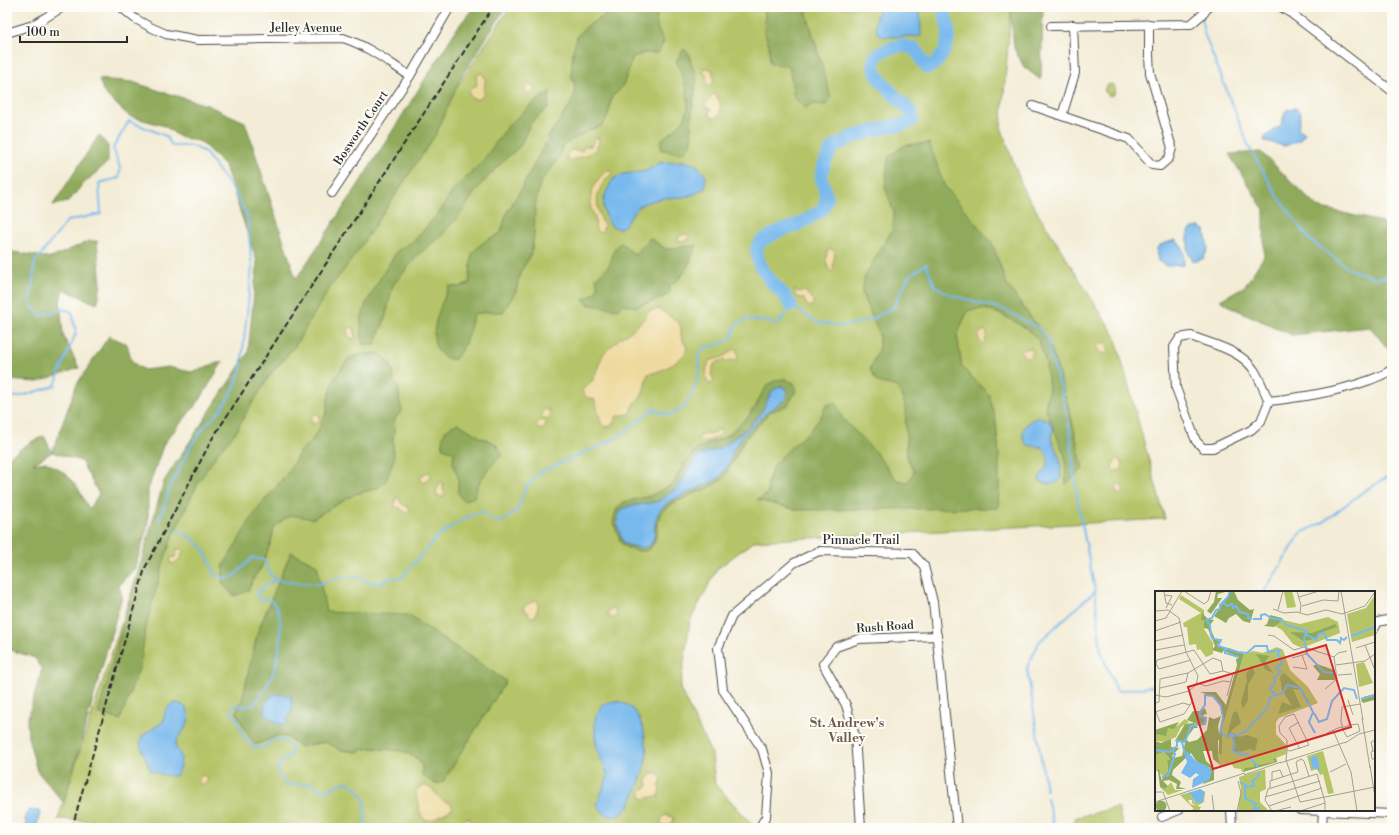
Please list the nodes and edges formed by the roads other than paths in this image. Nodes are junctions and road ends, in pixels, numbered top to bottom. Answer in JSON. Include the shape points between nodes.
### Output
{"nodes":[{"id":1,"x":63,"y":7,"type":"edge"},
{"id":2,"x":120,"y":7,"type":"edge"},
{"id":3,"x":450,"y":7,"type":"edge"},
{"id":4,"x":1208,"y":7,"type":"edge"},
{"id":5,"x":1281,"y":7,"type":"edge"},
{"id":6,"x":1149,"y":24,"type":"junction"},
{"id":7,"x":1073,"y":25,"type":"junction"},
{"id":8,"x":1051,"y":26,"type":"dead end"},
{"id":9,"x":7,"y":33,"type":"edge"},
{"id":10,"x":410,"y":76,"type":"junction"},
{"id":11,"x":1392,"y":91,"type":"edge"},
{"id":12,"x":1033,"y":106,"type":"dead end"},
{"id":13,"x":1062,"y":116,"type":"junction"},
{"id":14,"x":332,"y":193,"type":"dead end"},
{"id":15,"x":1392,"y":370,"type":"edge"},
{"id":16,"x":1269,"y":401,"type":"junction"},
{"id":17,"x":1392,"y":621,"type":"edge"},
{"id":18,"x":1375,"y":627,"type":"edge"},
{"id":19,"x":937,"y":636,"type":"junction"},
{"id":20,"x":1177,"y":811,"type":"edge"},
{"id":21,"x":1231,"y":811,"type":"edge"},
{"id":22,"x":1323,"y":811,"type":"edge"},
{"id":23,"x":1340,"y":811,"type":"edge"},
{"id":24,"x":1392,"y":814,"type":"edge"},
{"id":25,"x":1162,"y":817,"type":"dead end"},
{"id":26,"x":759,"y":828,"type":"edge"},
{"id":27,"x":861,"y":828,"type":"edge"},
{"id":28,"x":957,"y":828,"type":"edge"},
{"id":29,"x":1232,"y":828,"type":"edge"},
{"id":30,"x":1322,"y":828,"type":"edge"}],
"edges":[{"from":1,"to":9,"type":"street","via":[[33,25]]},
{"from":2,"to":10,"type":"street","name":"Jelley Avenue","via":[[134,18],[166,34],[198,40],[343,38],[376,54]]},
{"from":3,"to":10,"type":"street"},
{"from":4,"to":6,"type":"street","via":[[1191,24]]},
{"from":5,"to":11,"type":"street"},
{"from":6,"to":7,"type":"street"},
{"from":6,"to":13,"type":"street","via":[[1150,73],[1172,148],[1169,158],[1160,166],[1152,165],[1129,139]]},
{"from":7,"to":8,"type":"street"},
{"from":7,"to":13,"type":"street","via":[[1075,73]]},
{"from":10,"to":14,"type":"street","name":"Bosworth Court"},
{"from":12,"to":13,"type":"street"},
{"from":15,"to":16,"type":"street","via":[[1354,386],[1314,396]]},
{"from":16,"to":16,"type":"street","via":[[1253,369],[1230,351],[1191,336],[1180,338],[1174,347],[1176,388],[1196,441],[1203,448],[1213,448],[1251,430],[1261,421]]},
{"from":17,"to":18,"type":"street","via":[[1378,622]]},
{"from":19,"to":26,"type":"street","name":"Pinnacle Trail","via":[[933,602],[924,566],[912,553],[819,551],[794,563],[732,616],[718,648],[723,690],[762,749],[769,773],[766,817]]},
{"from":19,"to":27,"type":"street","name":"Rush Road","via":[[859,639],[836,647],[823,664],[846,705],[855,736]]},
{"from":19,"to":28,"type":"street","name":"Pinnacle Trail"},
{"from":20,"to":25,"type":"street"},
{"from":21,"to":29,"type":"street"},
{"from":22,"to":30,"type":"street"},
{"from":23,"to":24,"type":"street"}]}
